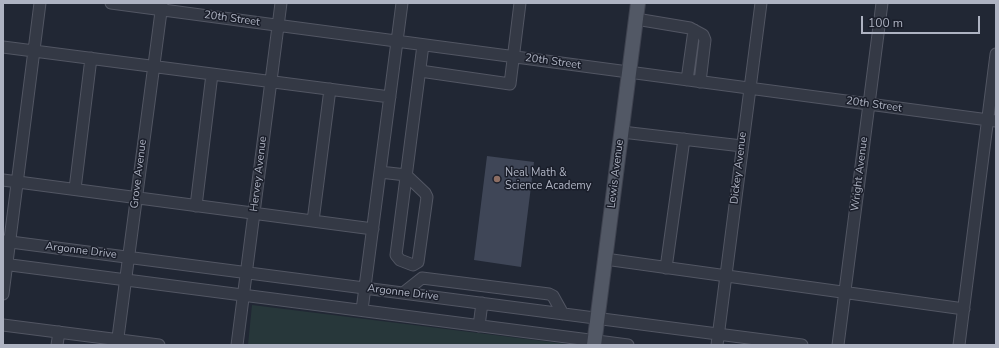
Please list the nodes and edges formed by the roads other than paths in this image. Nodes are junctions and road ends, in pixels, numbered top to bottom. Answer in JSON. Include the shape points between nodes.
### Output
{"nodes":[{"id":1,"x":40,"y":3,"type":"edge"},
{"id":2,"x":111,"y":3,"type":"edge"},
{"id":3,"x":281,"y":3,"type":"edge"},
{"id":4,"x":402,"y":3,"type":"edge"},
{"id":5,"x":520,"y":3,"type":"edge"},
{"id":6,"x":638,"y":3,"type":"edge"},
{"id":7,"x":761,"y":3,"type":"edge"},
{"id":8,"x":882,"y":3,"type":"edge"},
{"id":9,"x":161,"y":6,"type":"edge"},
{"id":10,"x":636,"y":19,"type":"junction"},
{"id":11,"x":278,"y":25,"type":"junction"},
{"id":12,"x":694,"y":30,"type":"junction"},
{"id":13,"x":397,"y":41,"type":"junction"},
{"id":14,"x":423,"y":45,"type":"junction"},
{"id":15,"x":3,"y":47,"type":"edge"},
{"id":16,"x":34,"y":51,"type":"junction"},
{"id":17,"x":996,"y":54,"type":"edge"},
{"id":18,"x":513,"y":56,"type":"junction"},
{"id":19,"x":91,"y":58,"type":"junction"},
{"id":20,"x":154,"y":66,"type":"junction"},
{"id":21,"x":420,"y":71,"type":"junction"},
{"id":22,"x":629,"y":72,"type":"junction"},
{"id":23,"x":212,"y":74,"type":"junction"},
{"id":24,"x":687,"y":80,"type":"junction"},
{"id":25,"x":271,"y":82,"type":"junction"},
{"id":26,"x":700,"y":82,"type":"junction"},
{"id":27,"x":750,"y":88,"type":"junction"},
{"id":28,"x":330,"y":89,"type":"junction"},
{"id":29,"x":390,"y":97,"type":"junction"},
{"id":30,"x":869,"y":104,"type":"junction"},
{"id":31,"x":992,"y":120,"type":"edge"},
{"id":32,"x":622,"y":132,"type":"junction"},
{"id":33,"x":684,"y":139,"type":"junction"},
{"id":34,"x":742,"y":146,"type":"junction"},
{"id":35,"x":380,"y":172,"type":"junction"},
{"id":36,"x":406,"y":175,"type":"junction"},
{"id":37,"x":3,"y":180,"type":"edge"},
{"id":38,"x":17,"y":182,"type":"junction"},
{"id":39,"x":75,"y":189,"type":"junction"},
{"id":40,"x":136,"y":198,"type":"junction"},
{"id":41,"x":196,"y":206,"type":"junction"},
{"id":42,"x":254,"y":213,"type":"junction"},
{"id":43,"x":313,"y":221,"type":"junction"},
{"id":44,"x":372,"y":229,"type":"junction"},
{"id":45,"x":6,"y":241,"type":"edge"},
{"id":46,"x":129,"y":257,"type":"junction"},
{"id":47,"x":605,"y":259,"type":"junction"},
{"id":48,"x":5,"y":264,"type":"edge"},
{"id":49,"x":666,"y":268,"type":"junction"},
{"id":50,"x":246,"y":272,"type":"junction"},
{"id":51,"x":726,"y":276,"type":"junction"},
{"id":52,"x":126,"y":280,"type":"junction"},
{"id":53,"x":365,"y":288,"type":"junction"},
{"id":54,"x":403,"y":293,"type":"junction"},
{"id":55,"x":845,"y":293,"type":"junction"},
{"id":56,"x":3,"y":294,"type":"edge"},
{"id":57,"x":243,"y":295,"type":"junction"},
{"id":58,"x":482,"y":303,"type":"junction"},
{"id":59,"x":964,"y":309,"type":"junction"},
{"id":60,"x":362,"y":310,"type":"junction"},
{"id":61,"x":563,"y":314,"type":"junction"},
{"id":62,"x":597,"y":318,"type":"junction"},
{"id":63,"x":3,"y":325,"type":"edge"},
{"id":64,"x":480,"y":326,"type":"junction"},
{"id":65,"x":59,"y":332,"type":"junction"},
{"id":66,"x":717,"y":340,"type":"edge"},
{"id":67,"x":118,"y":342,"type":"edge"},
{"id":68,"x":594,"y":343,"type":"edge"},
{"id":69,"x":57,"y":345,"type":"edge"},
{"id":70,"x":159,"y":345,"type":"edge"},
{"id":71,"x":237,"y":345,"type":"edge"},
{"id":72,"x":628,"y":345,"type":"edge"},
{"id":73,"x":802,"y":345,"type":"edge"},
{"id":74,"x":838,"y":345,"type":"edge"},
{"id":75,"x":959,"y":345,"type":"edge"}],
"edges":[{"from":1,"to":16,"type":"street"},
{"from":2,"to":9,"type":"street","name":"20th Street"},
{"from":3,"to":11,"type":"street","name":"Hervey Avenue"},
{"from":4,"to":13,"type":"street"},
{"from":5,"to":18,"type":"street"},
{"from":6,"to":10,"type":"main road","name":"Lewis Avenue"},
{"from":7,"to":27,"type":"street","name":"Dickey Avenue"},
{"from":8,"to":30,"type":"street","name":"Wright Avenue"},
{"from":9,"to":11,"type":"street","name":"20th Street"},
{"from":9,"to":20,"type":"street","name":"Grove Avenue"},
{"from":10,"to":12,"type":"street","via":[[664,22]]},
{"from":10,"to":22,"type":"main road","name":"Lewis Avenue"},
{"from":11,"to":13,"type":"street","name":"20th Street"},
{"from":11,"to":25,"type":"street","name":"Hervey Avenue"},
{"from":12,"to":24,"type":"street"},
{"from":12,"to":26,"type":"street","via":[[703,35],[705,40]]},
{"from":13,"to":14,"type":"street","name":"20th Street"},
{"from":13,"to":29,"type":"street"},
{"from":14,"to":18,"type":"street","name":"20th Street"},
{"from":14,"to":21,"type":"street"},
{"from":15,"to":16,"type":"street"},
{"from":16,"to":19,"type":"street"},
{"from":16,"to":38,"type":"street"},
{"from":17,"to":31,"type":"street"},
{"from":18,"to":21,"type":"street","via":[[510,84]]},
{"from":18,"to":22,"type":"street","name":"20th Street"},
{"from":19,"to":20,"type":"street"},
{"from":19,"to":39,"type":"street"},
{"from":20,"to":23,"type":"street"},
{"from":20,"to":40,"type":"street","name":"Grove Avenue"},
{"from":21,"to":36,"type":"street"},
{"from":22,"to":24,"type":"street","name":"20th Street"},
{"from":22,"to":32,"type":"main road","name":"Lewis Avenue"},
{"from":23,"to":25,"type":"street"},
{"from":23,"to":41,"type":"street"},
{"from":24,"to":26,"type":"street","name":"20th Street"},
{"from":25,"to":28,"type":"street"},
{"from":25,"to":42,"type":"street","name":"Hervey Avenue"},
{"from":26,"to":27,"type":"street","name":"20th Street"},
{"from":27,"to":30,"type":"street","name":"20th Street"},
{"from":27,"to":34,"type":"street","name":"Dickey Avenue"},
{"from":28,"to":29,"type":"street"},
{"from":28,"to":43,"type":"street"},
{"from":29,"to":35,"type":"street"},
{"from":30,"to":31,"type":"street","name":"20th Street"},
{"from":30,"to":55,"type":"street","name":"Wright Avenue"},
{"from":31,"to":59,"type":"street"},
{"from":32,"to":33,"type":"street"},
{"from":32,"to":47,"type":"main road","name":"Lewis Avenue"},
{"from":33,"to":34,"type":"street"},
{"from":33,"to":49,"type":"street"},
{"from":34,"to":51,"type":"street","name":"Dickey Avenue"},
{"from":35,"to":36,"type":"street"},
{"from":35,"to":44,"type":"street"},
{"from":36,"to":36,"type":"street","via":[[396,255],[400,260],[413,265],[418,262],[427,197],[425,192]]},
{"from":37,"to":38,"type":"street"},
{"from":38,"to":39,"type":"street"},
{"from":38,"to":45,"type":"street"},
{"from":39,"to":40,"type":"street"},
{"from":40,"to":41,"type":"street"},
{"from":40,"to":46,"type":"street","name":"Grove Avenue"},
{"from":41,"to":42,"type":"street"},
{"from":42,"to":43,"type":"street"},
{"from":42,"to":50,"type":"street","name":"Hervey Avenue"},
{"from":43,"to":44,"type":"street"},
{"from":44,"to":53,"type":"street"},
{"from":45,"to":46,"type":"street","name":"Argonne Drive"},
{"from":45,"to":48,"type":"street"},
{"from":46,"to":50,"type":"street","name":"Argonne Drive"},
{"from":46,"to":52,"type":"street","name":"Grove Avenue"},
{"from":47,"to":49,"type":"street"},
{"from":47,"to":62,"type":"main road","name":"Lewis Avenue"},
{"from":48,"to":52,"type":"street","name":"Argonne Drive"},
{"from":48,"to":56,"type":"street"},
{"from":49,"to":51,"type":"street"},
{"from":50,"to":53,"type":"street","name":"Argonne Drive"},
{"from":50,"to":57,"type":"street","name":"Hervey Avenue"},
{"from":51,"to":55,"type":"street"},
{"from":51,"to":66,"type":"street","name":"Dickey Avenue"},
{"from":52,"to":57,"type":"street","name":"Argonne Drive"},
{"from":52,"to":67,"type":"street","name":"Grove Avenue"},
{"from":53,"to":54,"type":"street","name":"Argonne Drive"},
{"from":53,"to":60,"type":"street"},
{"from":54,"to":58,"type":"street","name":"Argonne Drive"},
{"from":54,"to":61,"type":"street","via":[[422,278],[549,294],[553,296]]},
{"from":55,"to":59,"type":"street"},
{"from":55,"to":74,"type":"street","name":"Wright Avenue"},
{"from":57,"to":60,"type":"street","name":"Argonne Drive"},
{"from":57,"to":71,"type":"street","name":"Hervey Avenue"},
{"from":58,"to":61,"type":"street","name":"Argonne Drive"},
{"from":58,"to":64,"type":"street"},
{"from":59,"to":75,"type":"street"},
{"from":60,"to":64,"type":"street","name":"Argonne Drive"},
{"from":61,"to":62,"type":"street","name":"Argonne Drive"},
{"from":62,"to":66,"type":"street","name":"Argonne Drive"},
{"from":62,"to":68,"type":"main road","name":"Lewis Avenue"},
{"from":63,"to":65,"type":"street"},
{"from":64,"to":68,"type":"street","name":"Argonne Drive"},
{"from":65,"to":67,"type":"street"},
{"from":65,"to":69,"type":"street"},
{"from":66,"to":73,"type":"street","name":"Argonne Drive"},
{"from":67,"to":70,"type":"street"},
{"from":68,"to":72,"type":"street","name":"Argonne Drive"}]}
